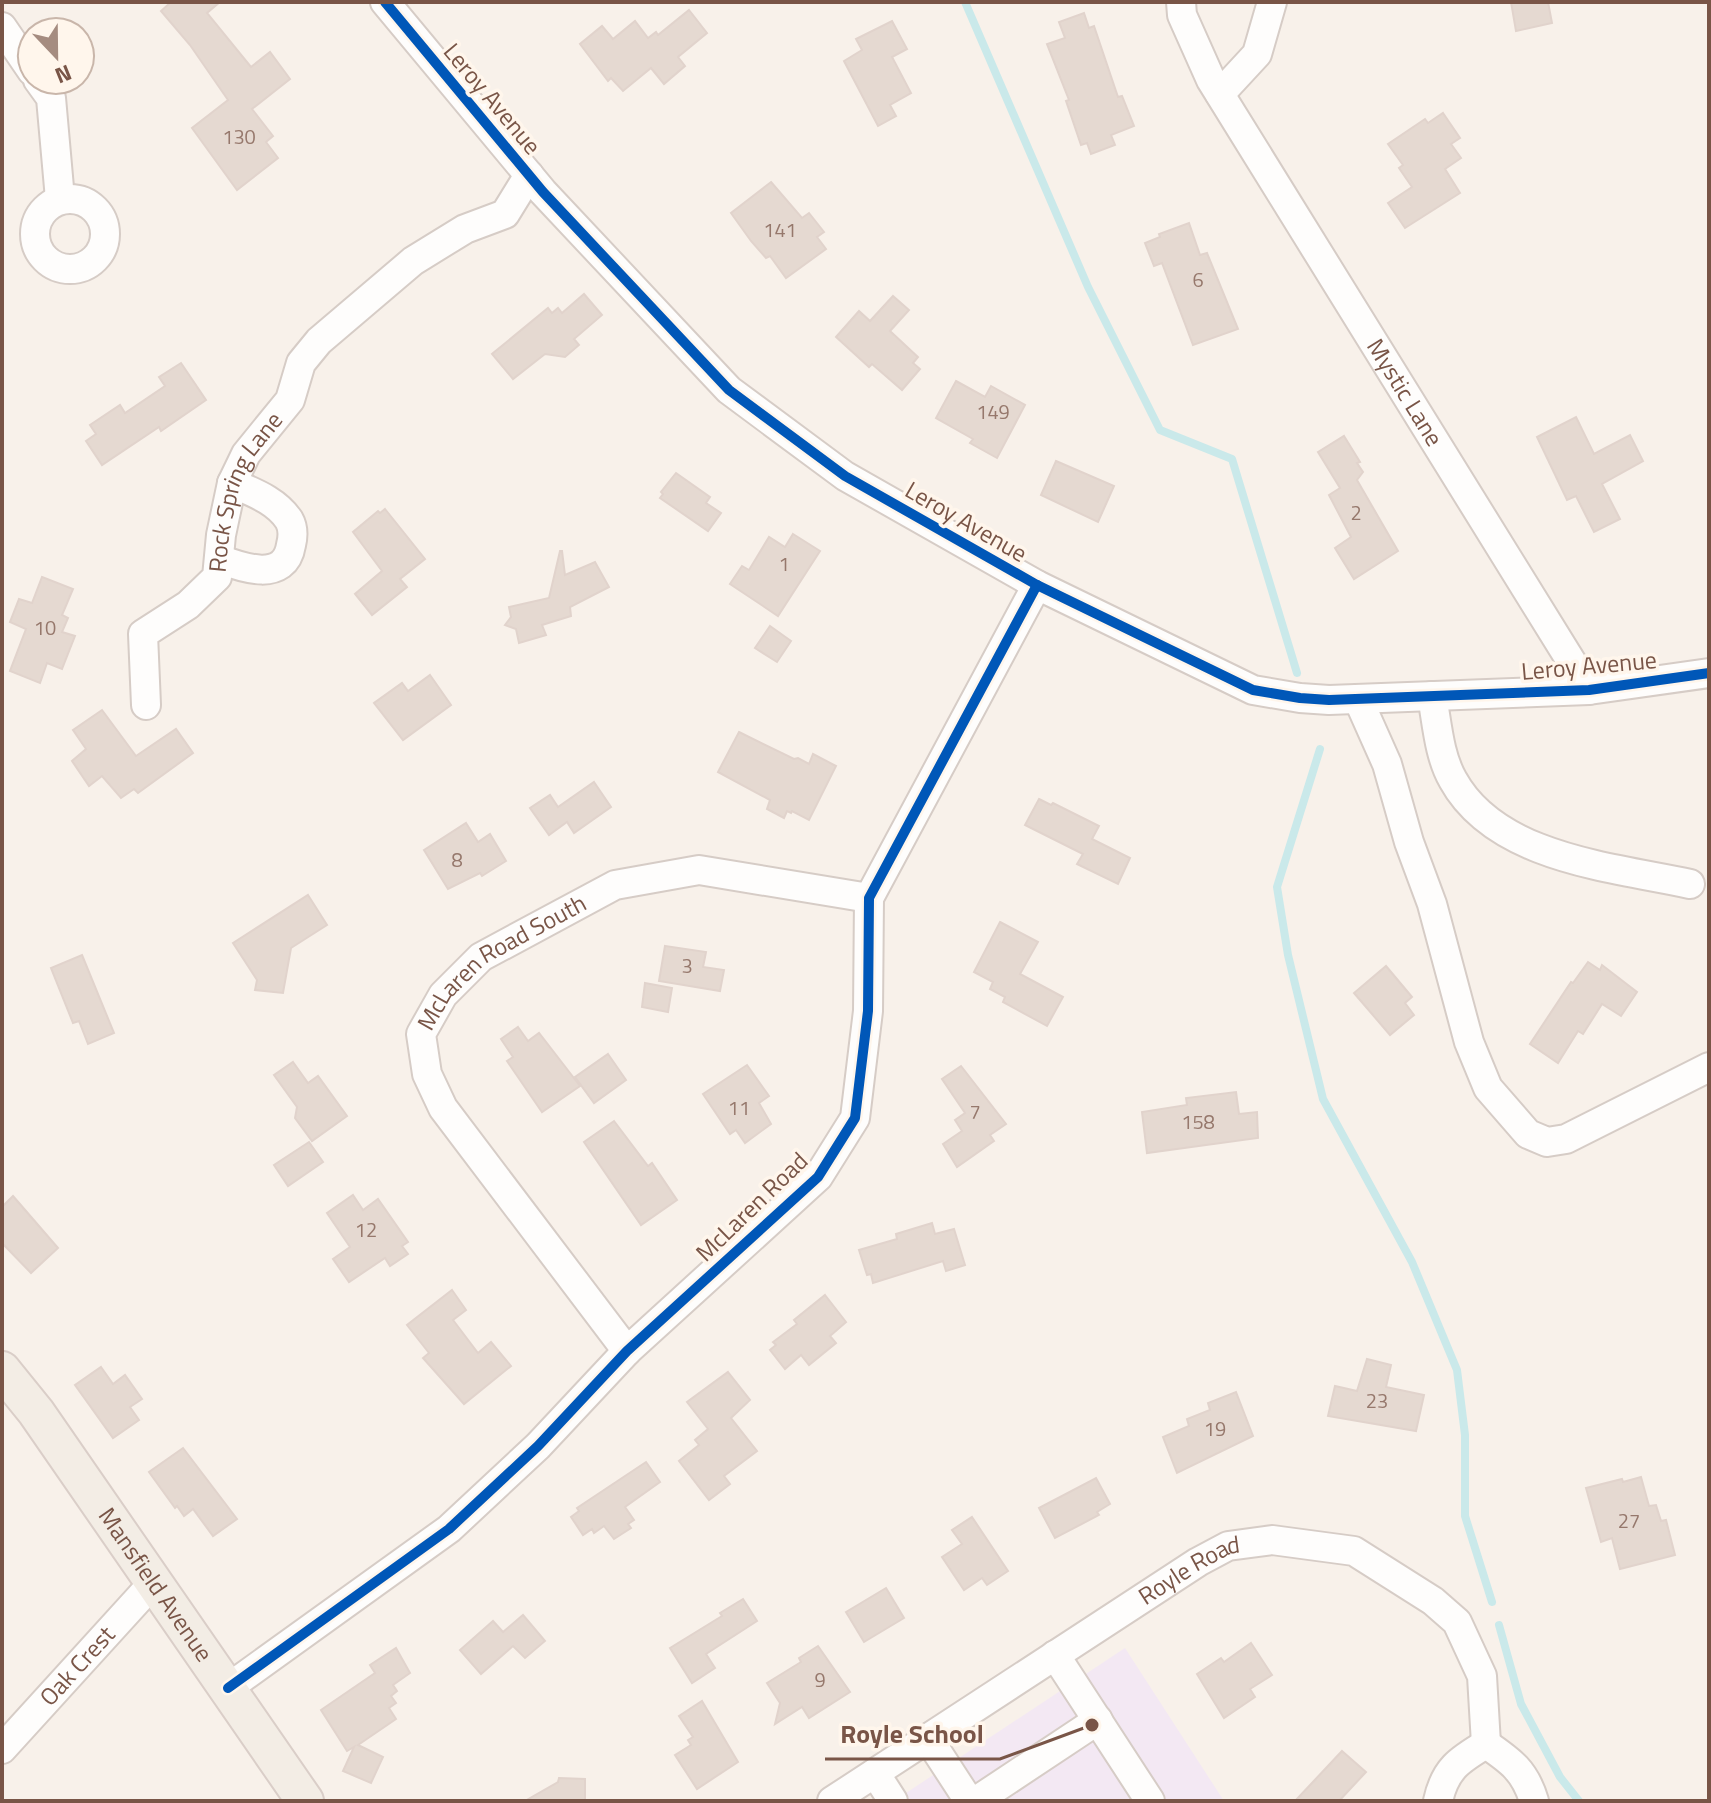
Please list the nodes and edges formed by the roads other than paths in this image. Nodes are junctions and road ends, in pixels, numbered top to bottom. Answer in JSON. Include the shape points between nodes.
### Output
{"nodes":[{"id":1,"x":385,"y":2,"type":"edge"},
{"id":2,"x":1181,"y":2,"type":"edge"},
{"id":3,"x":1272,"y":2,"type":"edge"},
{"id":4,"x":2,"y":27,"type":"edge"},
{"id":5,"x":16,"y":48,"type":"edge"},
{"id":6,"x":1220,"y":94,"type":"junction"},
{"id":7,"x":50,"y":96,"type":"edge"},
{"id":8,"x":529,"y":175,"type":"junction"},
{"id":9,"x":60,"y":199,"type":"dead end"},
{"id":10,"x":232,"y":483,"type":"junction"},
{"id":11,"x":219,"y":559,"type":"junction"},
{"id":12,"x":1037,"y":585,"type":"junction"},
{"id":13,"x":1709,"y":673,"type":"edge"},
{"id":14,"x":1589,"y":690,"type":"junction"},
{"id":15,"x":1432,"y":696,"type":"junction"},
{"id":16,"x":1358,"y":699,"type":"junction"},
{"id":17,"x":146,"y":705,"type":"dead end"},
{"id":18,"x":1690,"y":884,"type":"dead end"},
{"id":19,"x":869,"y":898,"type":"junction"},
{"id":20,"x":1709,"y":1067,"type":"edge"},
{"id":21,"x":627,"y":1351,"type":"junction"},
{"id":22,"x":2,"y":1370,"type":"edge"},
{"id":23,"x":154,"y":1582,"type":"junction"},
{"id":24,"x":1055,"y":1655,"type":"junction"},
{"id":25,"x":228,"y":1688,"type":"junction"},
{"id":26,"x":1098,"y":1720,"type":"junction"},
{"id":27,"x":928,"y":1738,"type":"junction"},
{"id":28,"x":1486,"y":1744,"type":"junction"},
{"id":29,"x":2,"y":1749,"type":"edge"},
{"id":30,"x":875,"y":1773,"type":"junction"},
{"id":31,"x":1137,"y":1796,"type":"edge"},
{"id":32,"x":305,"y":1801,"type":"edge"},
{"id":33,"x":832,"y":1801,"type":"edge"},
{"id":34,"x":893,"y":1801,"type":"edge"},
{"id":35,"x":969,"y":1801,"type":"edge"},
{"id":36,"x":976,"y":1801,"type":"edge"},
{"id":37,"x":1438,"y":1801,"type":"edge"},
{"id":38,"x":1534,"y":1801,"type":"edge"}],
"edges":[{"from":1,"to":8,"type":"street","name":"Leroy Avenue"},
{"from":2,"to":6,"type":"street","name":"Mystic Lane","via":[[1182,15]]},
{"from":3,"to":6,"type":"street","via":[[1257,54]]},
{"from":4,"to":5,"type":"street"},
{"from":6,"to":14,"type":"street","name":"Mystic Lane"},
{"from":7,"to":9,"type":"street"},
{"from":8,"to":10,"type":"street","name":"Rock Spring Lane","via":[[505,214],[465,229],[413,261],[319,341],[301,363],[290,400],[246,454]]},
{"from":8,"to":12,"type":"street","name":"Leroy Avenue","via":[[729,390],[845,476]]},
{"from":10,"to":11,"type":"street","name":"Rock Spring Lane"},
{"from":10,"to":11,"type":"street","via":[[279,509],[290,522],[291,550],[275,568],[257,572]]},
{"from":11,"to":17,"type":"street","name":"Rock Spring Lane","via":[[217,577],[188,605],[143,634]]},
{"from":12,"to":16,"type":"street","name":"Leroy Avenue","via":[[1253,690]]},
{"from":12,"to":19,"type":"street","name":"McLaren Road"},
{"from":13,"to":14,"type":"street","name":"Leroy Avenue"},
{"from":14,"to":15,"type":"street","name":"Leroy Avenue"},
{"from":15,"to":16,"type":"street","name":"Leroy Avenue"},
{"from":15,"to":18,"type":"street","via":[[1452,780],[1489,822],[1560,856]]},
{"from":16,"to":20,"type":"street","via":[[1387,764],[1469,1042],[1488,1088],[1528,1134],[1547,1142],[1566,1139]]},
{"from":19,"to":21,"type":"street","name":"McLaren Road","via":[[868,1011],[855,1118],[818,1177]]},
{"from":19,"to":21,"type":"street","name":"McLaren Road South","via":[[699,870],[615,885],[481,957],[443,995],[421,1034],[427,1074],[443,1108]]},
{"from":21,"to":25,"type":"street","name":"McLaren Road","via":[[538,1446],[449,1529]]},
{"from":22,"to":23,"type":"main road","name":"Mansfield Avenue"},
{"from":23,"to":25,"type":"main road","name":"Mansfield Avenue"},
{"from":23,"to":29,"type":"street","name":"Oak Crest"},
{"from":24,"to":26,"type":"street"},
{"from":24,"to":27,"type":"street","name":"Royle Road"},
{"from":24,"to":28,"type":"street","name":"Royle Road","via":[[1228,1546],[1272,1540],[1354,1551],[1457,1622],[1482,1676]]},
{"from":25,"to":32,"type":"main road","name":"Mansfield Avenue"},
{"from":26,"to":31,"type":"street"},
{"from":26,"to":36,"type":"street"},
{"from":27,"to":30,"type":"street","name":"Royle Road"},
{"from":27,"to":35,"type":"street"},
{"from":28,"to":37,"type":"street","via":[[1457,1762]]},
{"from":28,"to":38,"type":"street","via":[[1528,1781]]},
{"from":30,"to":33,"type":"street","name":"Royle Road"},
{"from":30,"to":34,"type":"street"}]}
